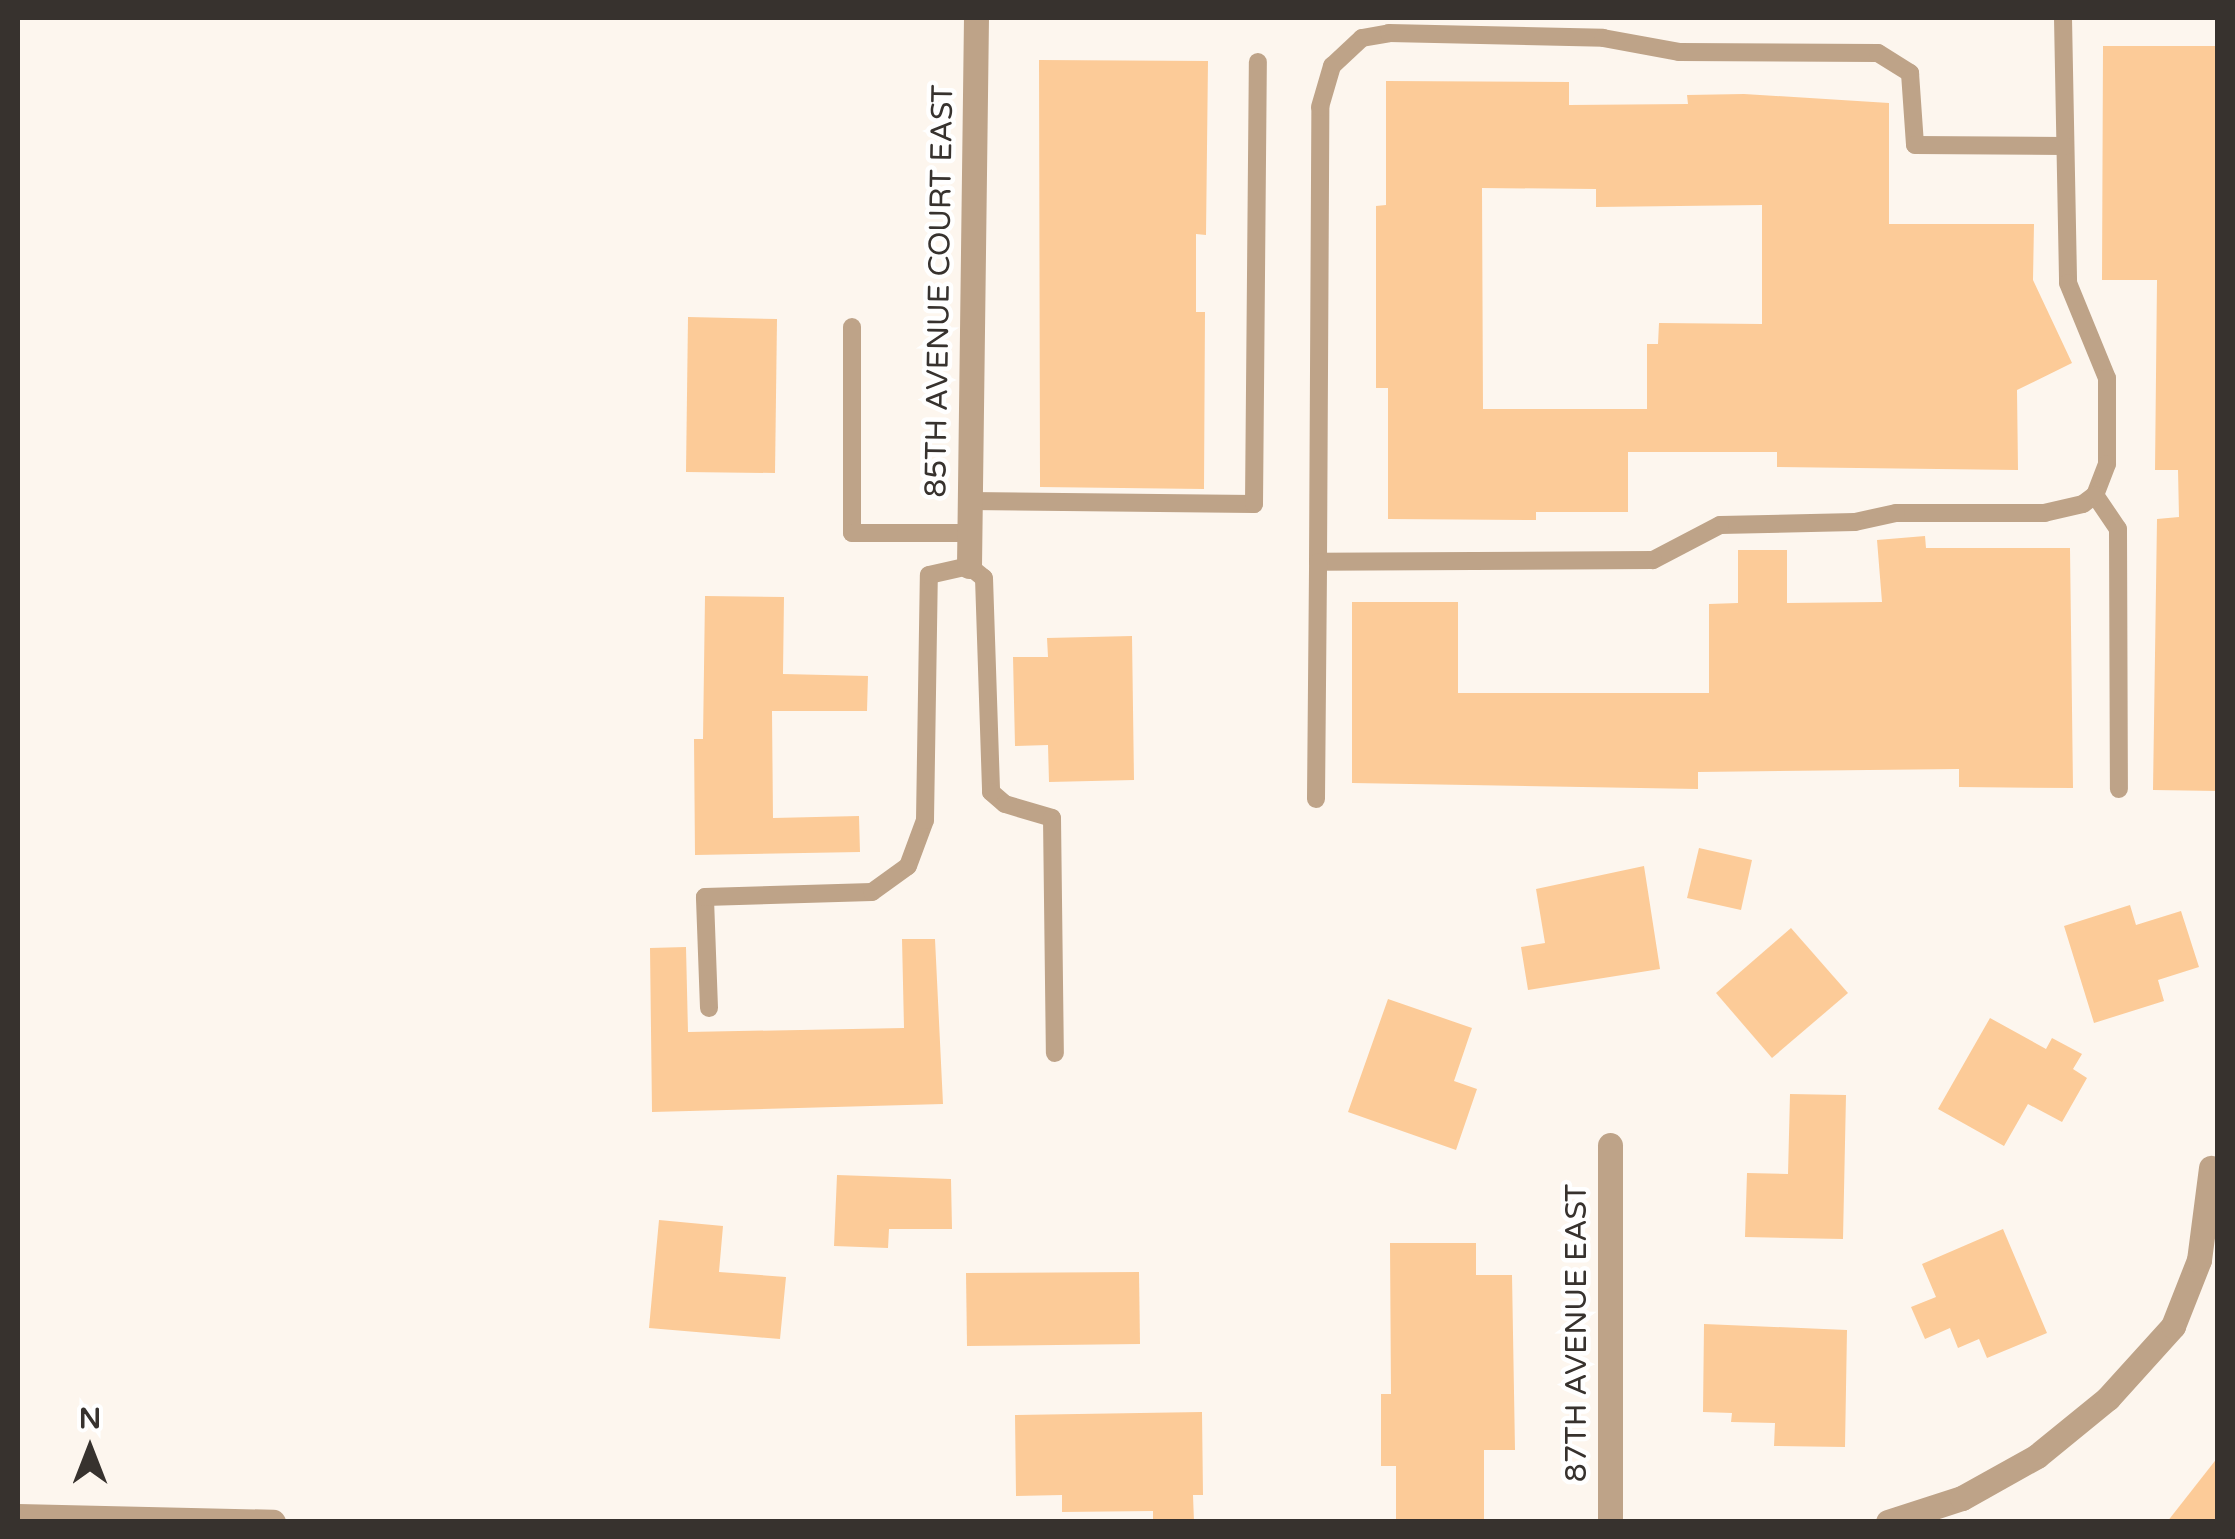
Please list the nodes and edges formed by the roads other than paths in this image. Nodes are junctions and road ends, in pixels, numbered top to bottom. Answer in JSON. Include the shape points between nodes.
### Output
{"nodes":[{"id":1,"x":976,"y":18,"type":"edge"},
{"id":2,"x":2063,"y":18,"type":"edge"},
{"id":3,"x":1258,"y":62,"type":"dead end"},
{"id":4,"x":2065,"y":146,"type":"junction"},
{"id":5,"x":852,"y":328,"type":"dead end"},
{"id":6,"x":2095,"y":495,"type":"junction"},
{"id":7,"x":970,"y":501,"type":"junction"},
{"id":8,"x":970,"y":533,"type":"junction"},
{"id":9,"x":1318,"y":562,"type":"junction"},
{"id":10,"x":969,"y":566,"type":"junction"},
{"id":11,"x":2119,"y":789,"type":"dead end"},
{"id":12,"x":1316,"y":799,"type":"dead end"},
{"id":13,"x":709,"y":1008,"type":"dead end"},
{"id":14,"x":1055,"y":1053,"type":"dead end"},
{"id":15,"x":1610,"y":1145,"type":"dead end"},
{"id":16,"x":2211,"y":1168,"type":"dead end"},
{"id":17,"x":18,"y":1516,"type":"edge"},
{"id":18,"x":274,"y":1522,"type":"edge"},
{"id":19,"x":1610,"y":1522,"type":"edge"},
{"id":20,"x":1888,"y":1522,"type":"edge"}],
"edges":[{"from":1,"to":7,"type":"street","name":"85TH AVENUE COURT EAST"},
{"from":2,"to":4,"type":"lane"},
{"from":3,"to":7,"type":"lane","via":[[1254,504]]},
{"from":4,"to":6,"type":"lane","via":[[2068,283],[2108,378],[2108,464]]},
{"from":4,"to":9,"type":"lane","via":[[1915,145],[1910,73],[1878,53],[1679,52],[1603,38],[1389,32],[1362,38],[1332,66],[1320,107]]},
{"from":5,"to":8,"type":"lane","via":[[852,533]]},
{"from":6,"to":9,"type":"lane","via":[[2066,511],[2045,513],[1896,512],[1855,522],[1720,525],[1653,560]]},
{"from":6,"to":11,"type":"lane","via":[[2118,529]]},
{"from":7,"to":8,"type":"street","name":"85TH AVENUE COURT EAST"},
{"from":8,"to":10,"type":"street","name":"85TH AVENUE COURT EAST"},
{"from":9,"to":12,"type":"lane"},
{"from":10,"to":13,"type":"lane","via":[[929,575],[925,820],[908,866],[872,892],[705,897]]},
{"from":10,"to":14,"type":"lane","via":[[984,578],[992,792],[1005,804],[1052,818]]},
{"from":15,"to":19,"type":"street","name":"87TH AVENUE EAST"},
{"from":16,"to":20,"type":"street","via":[[2198,1260],[2173,1326],[2108,1398],[2037,1456],[1962,1498]]},
{"from":17,"to":18,"type":"street"}]}
